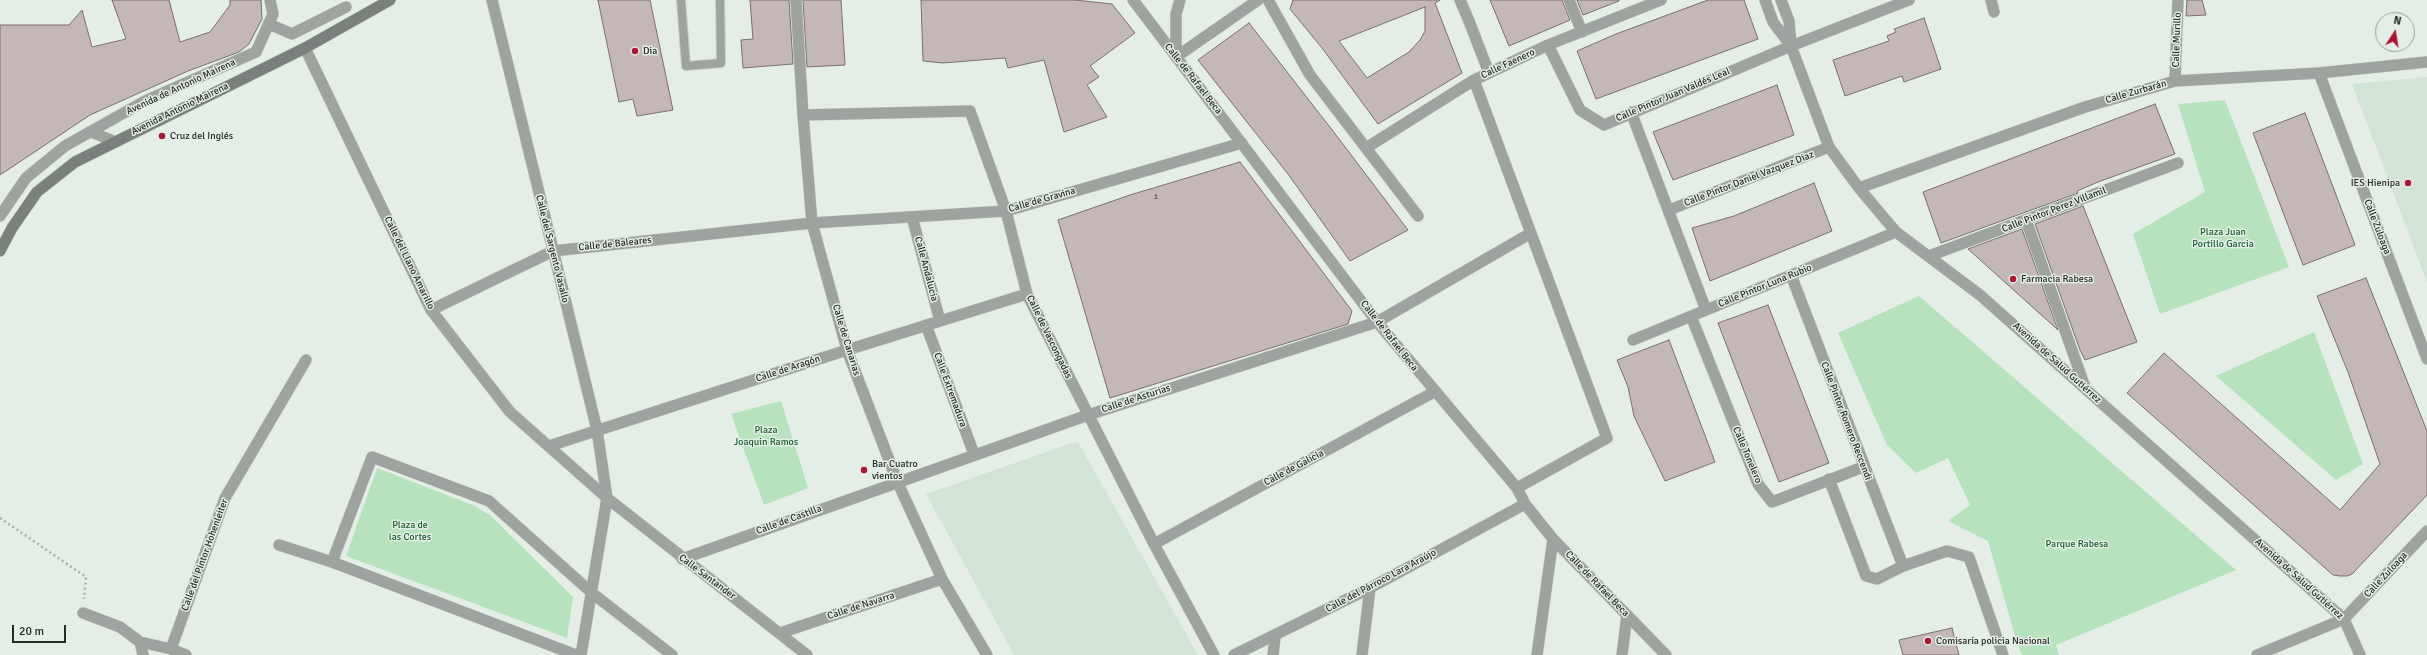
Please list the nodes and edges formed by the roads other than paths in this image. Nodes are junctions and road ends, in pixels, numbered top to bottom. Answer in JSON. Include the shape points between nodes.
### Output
{"nodes":[{"id":1,"x":270,"y":0,"type":"edge"},
{"id":2,"x":390,"y":0,"type":"edge"},
{"id":3,"x":492,"y":0,"type":"edge"},
{"id":4,"x":681,"y":0,"type":"edge"},
{"id":5,"x":720,"y":0,"type":"edge"},
{"id":6,"x":796,"y":0,"type":"edge"},
{"id":7,"x":1133,"y":0,"type":"edge"},
{"id":8,"x":1180,"y":0,"type":"edge"},
{"id":9,"x":1258,"y":0,"type":"edge"},
{"id":10,"x":1268,"y":0,"type":"edge"},
{"id":11,"x":1460,"y":0,"type":"edge"},
{"id":12,"x":1569,"y":0,"type":"edge"},
{"id":13,"x":1661,"y":0,"type":"edge"},
{"id":14,"x":1765,"y":0,"type":"edge"},
{"id":15,"x":1781,"y":0,"type":"edge"},
{"id":16,"x":1909,"y":0,"type":"edge"},
{"id":17,"x":1991,"y":0,"type":"edge"},
{"id":18,"x":2178,"y":0,"type":"edge"},
{"id":19,"x":346,"y":8,"type":"dead end"},
{"id":20,"x":1994,"y":12,"type":"dead end"},
{"id":21,"x":269,"y":24,"type":"junction"},
{"id":22,"x":1582,"y":32,"type":"junction"},
{"id":23,"x":1548,"y":45,"type":"junction"},
{"id":24,"x":1791,"y":46,"type":"junction"},
{"id":25,"x":305,"y":48,"type":"junction"},
{"id":26,"x":1176,"y":57,"type":"junction"},
{"id":27,"x":2427,"y":62,"type":"edge"},
{"id":28,"x":1489,"y":73,"type":"junction"},
{"id":29,"x":2319,"y":73,"type":"junction"},
{"id":30,"x":1474,"y":80,"type":"junction"},
{"id":31,"x":2175,"y":81,"type":"junction"},
{"id":32,"x":1631,"y":112,"type":"junction"},
{"id":33,"x":803,"y":115,"type":"junction"},
{"id":34,"x":91,"y":132,"type":"junction"},
{"id":35,"x":116,"y":142,"type":"junction"},
{"id":36,"x":1242,"y":143,"type":"junction"},
{"id":37,"x":1829,"y":147,"type":"junction"},
{"id":38,"x":1366,"y":148,"type":"junction"},
{"id":39,"x":2178,"y":163,"type":"dead end"},
{"id":40,"x":1859,"y":188,"type":"junction"},
{"id":41,"x":1669,"y":210,"type":"junction"},
{"id":42,"x":1006,"y":211,"type":"junction"},
{"id":43,"x":0,"y":216,"type":"edge"},
{"id":44,"x":1418,"y":216,"type":"dead end"},
{"id":45,"x":912,"y":217,"type":"junction"},
{"id":46,"x":2026,"y":220,"type":"junction"},
{"id":47,"x":812,"y":223,"type":"junction"},
{"id":48,"x":1896,"y":232,"type":"junction"},
{"id":49,"x":1531,"y":233,"type":"junction"},
{"id":50,"x":0,"y":251,"type":"edge"},
{"id":51,"x":553,"y":251,"type":"junction"},
{"id":52,"x":1929,"y":256,"type":"junction"},
{"id":53,"x":1791,"y":276,"type":"junction"},
{"id":54,"x":1027,"y":294,"type":"junction"},
{"id":55,"x":431,"y":310,"type":"junction"},
{"id":56,"x":1706,"y":310,"type":"junction"},
{"id":57,"x":1691,"y":316,"type":"junction"},
{"id":58,"x":940,"y":321,"type":"junction"},
{"id":59,"x":1377,"y":322,"type":"junction"},
{"id":60,"x":926,"y":325,"type":"junction"},
{"id":61,"x":1633,"y":340,"type":"dead end"},
{"id":62,"x":847,"y":350,"type":"junction"},
{"id":63,"x":2427,"y":359,"type":"edge"},
{"id":64,"x":306,"y":360,"type":"dead end"},
{"id":65,"x":2086,"y":389,"type":"junction"},
{"id":66,"x":1434,"y":392,"type":"junction"},
{"id":67,"x":1088,"y":415,"type":"junction"},
{"id":68,"x":597,"y":430,"type":"junction"},
{"id":69,"x":549,"y":446,"type":"junction"},
{"id":70,"x":974,"y":454,"type":"junction"},
{"id":71,"x":1863,"y":467,"type":"junction"},
{"id":72,"x":1829,"y":479,"type":"junction"},
{"id":73,"x":897,"y":481,"type":"junction"},
{"id":74,"x":1517,"y":488,"type":"junction"},
{"id":75,"x":608,"y":498,"type":"junction"},
{"id":76,"x":1525,"y":504,"type":"junction"},
{"id":77,"x":2427,"y":531,"type":"edge"},
{"id":78,"x":1553,"y":539,"type":"junction"},
{"id":79,"x":1154,"y":544,"type":"junction"},
{"id":80,"x":279,"y":545,"type":"dead end"},
{"id":81,"x":682,"y":559,"type":"junction"},
{"id":82,"x":332,"y":562,"type":"junction"},
{"id":83,"x":1903,"y":566,"type":"junction"},
{"id":84,"x":942,"y":579,"type":"junction"},
{"id":85,"x":1370,"y":588,"type":"junction"},
{"id":86,"x":592,"y":592,"type":"junction"},
{"id":87,"x":83,"y":613,"type":"road end"},
{"id":88,"x":1627,"y":614,"type":"junction"},
{"id":89,"x":2344,"y":619,"type":"junction"},
{"id":90,"x":780,"y":633,"type":"junction"},
{"id":91,"x":1275,"y":637,"type":"junction"},
{"id":92,"x":140,"y":642,"type":"junction"},
{"id":93,"x":171,"y":649,"type":"junction"},
{"id":94,"x":143,"y":655,"type":"edge"},
{"id":95,"x":186,"y":655,"type":"edge"},
{"id":96,"x":576,"y":655,"type":"edge"},
{"id":97,"x":581,"y":655,"type":"edge"},
{"id":98,"x":672,"y":655,"type":"edge"},
{"id":99,"x":807,"y":655,"type":"edge"},
{"id":100,"x":987,"y":655,"type":"edge"},
{"id":101,"x":1214,"y":655,"type":"edge"},
{"id":102,"x":1234,"y":655,"type":"edge"},
{"id":103,"x":1273,"y":655,"type":"edge"},
{"id":104,"x":1362,"y":655,"type":"edge"},
{"id":105,"x":1536,"y":655,"type":"edge"},
{"id":106,"x":1622,"y":655,"type":"edge"},
{"id":107,"x":1666,"y":655,"type":"edge"},
{"id":108,"x":2004,"y":655,"type":"edge"},
{"id":109,"x":2257,"y":655,"type":"edge"},
{"id":110,"x":2360,"y":655,"type":"edge"}],
"edges":[{"from":1,"to":21,"type":"street","via":[[273,14]]},
{"from":2,"to":25,"type":"main road","name":"Avenida Antonio Mairena"},
{"from":3,"to":51,"type":"street","name":"Calle del Sargento Vasallo"},
{"from":4,"to":5,"type":"lane","via":[[686,66],[721,63]]},
{"from":6,"to":33,"type":"street","name":"Calle de Canarias"},
{"from":7,"to":26,"type":"street","name":"Calle de Rafael Beca"},
{"from":8,"to":26,"type":"street","via":[[1176,14]]},
{"from":9,"to":26,"type":"street"},
{"from":10,"to":38,"type":"street","via":[[1310,75]]},
{"from":11,"to":28,"type":"street"},
{"from":12,"to":22,"type":"street"},
{"from":13,"to":22,"type":"street","name":"Calle Faenero"},
{"from":14,"to":24,"type":"street","name":"Avenida de Salud Gutiérrez","via":[[1773,22]]},
{"from":15,"to":24,"type":"street","name":"Avenida de Salud Gutiérrez","via":[[1789,21]]},
{"from":16,"to":24,"type":"street","name":"Calle Pintor Juan Valdés Leal"},
{"from":17,"to":20,"type":"street"},
{"from":18,"to":31,"type":"street","name":"Calle Murillo"},
{"from":19,"to":21,"type":"street","via":[[292,34]]},
{"from":21,"to":34,"type":"street","name":"Avenida de Antonio Mairena","via":[[256,52],[145,101]]},
{"from":22,"to":23,"type":"street","name":"Calle Faenero"},
{"from":23,"to":28,"type":"street","name":"Calle Faenero"},
{"from":23,"to":32,"type":"street","name":"Calle Pintor Juan Valdés Leal","via":[[1580,110],[1604,125]]},
{"from":24,"to":32,"type":"street","name":"Calle Pintor Juan Valdés Leal"},
{"from":24,"to":37,"type":"street","name":"Avenida de Salud Gutiérrez"},
{"from":25,"to":35,"type":"main road","name":"Avenida Antonio Mairena"},
{"from":25,"to":55,"type":"street","name":"Calle del Llano Amarillo"},
{"from":26,"to":36,"type":"street","name":"Calle de Rafael Beca"},
{"from":27,"to":29,"type":"street","name":"Calle Zurbarán"},
{"from":28,"to":30,"type":"street","name":"Calle Faenero"},
{"from":29,"to":31,"type":"street","name":"Calle Zurbarán"},
{"from":29,"to":63,"type":"street","name":"Calle Zuloaga"},
{"from":30,"to":38,"type":"street","name":"Calle Faenero"},
{"from":30,"to":49,"type":"street"},
{"from":31,"to":40,"type":"street","name":"Calle Zurbarán","via":[[2085,107]]},
{"from":32,"to":41,"type":"street"},
{"from":33,"to":42,"type":"street","name":"Calle de Vascongadas","via":[[970,110]]},
{"from":33,"to":47,"type":"street","name":"Calle de Canarias"},
{"from":34,"to":35,"type":"street"},
{"from":34,"to":43,"type":"street","name":"Avenida de Antonio Mairena","via":[[65,146],[26,178]]},
{"from":35,"to":50,"type":"main road","name":"Avenida Antonio Mairena","via":[[75,162],[37,192],[12,228]]},
{"from":36,"to":42,"type":"street","name":"Calle de Gravina"},
{"from":36,"to":59,"type":"street","name":"Calle de Rafael Beca"},
{"from":37,"to":40,"type":"street","name":"Avenida de Salud Gutiérrez"},
{"from":37,"to":41,"type":"street","name":"Calle Pintor Daniel Vazquez Diaz"},
{"from":38,"to":44,"type":"street"},
{"from":39,"to":46,"type":"street","name":"Calle Pintor Perez Villamil"},
{"from":40,"to":48,"type":"street","name":"Avenida de Salud Gutiérrez"},
{"from":41,"to":56,"type":"street"},
{"from":42,"to":45,"type":"street","name":"Calle de Gravina"},
{"from":42,"to":54,"type":"street","name":"Calle de Vascongadas"},
{"from":45,"to":47,"type":"street","name":"Calle de Gravina"},
{"from":45,"to":58,"type":"street","name":"Calle Andalucia"},
{"from":46,"to":52,"type":"street","name":"Calle Pintor Perez Villamil"},
{"from":46,"to":65,"type":"street"},
{"from":47,"to":51,"type":"street","name":"Calle de Baleares"},
{"from":47,"to":62,"type":"street","name":"Calle de Canarias"},
{"from":48,"to":52,"type":"street","name":"Avenida de Salud Gutiérrez"},
{"from":48,"to":53,"type":"street","name":"Calle Pintor Luna Rubio"},
{"from":49,"to":59,"type":"street","name":"Calle de Asturias"},
{"from":49,"to":74,"type":"street","via":[[1608,438]]},
{"from":51,"to":55,"type":"street","name":"Calle de Baleares"},
{"from":51,"to":68,"type":"street","name":"Calle del Sargento Vasallo"},
{"from":52,"to":65,"type":"street","name":"Avenida de Salud Gutiérrez","via":[[1980,295]]},
{"from":53,"to":56,"type":"street","name":"Calle Pintor Luna Rubio"},
{"from":53,"to":71,"type":"street","name":"Calle Pintor Romero Reccendi"},
{"from":54,"to":58,"type":"street","name":"Calle de Aragón"},
{"from":54,"to":67,"type":"street","name":"Calle de Vascongadas"},
{"from":55,"to":69,"type":"street","name":"Calle del Llano Amarillo","via":[[510,412]]},
{"from":56,"to":57,"type":"street","name":"Calle Pintor Luna Rubio"},
{"from":57,"to":61,"type":"street","name":"Calle Pintor Luna Rubio"},
{"from":57,"to":72,"type":"street","name":"Calle Tonelero","via":[[1758,484],[1772,502]]},
{"from":58,"to":60,"type":"street","name":"Calle de Aragón"},
{"from":59,"to":66,"type":"street","name":"Calle de Rafael Beca"},
{"from":59,"to":67,"type":"street","name":"Calle de Asturias"},
{"from":60,"to":62,"type":"street","name":"Calle de Aragón"},
{"from":60,"to":70,"type":"street","name":"Calle Extremadura"},
{"from":62,"to":68,"type":"street","name":"Calle de Aragón"},
{"from":62,"to":73,"type":"street","name":"Calle de Canarias"},
{"from":64,"to":93,"type":"street","name":"Calle del Pintor Hohenleiter","via":[[226,498]]},
{"from":65,"to":89,"type":"street","name":"Avenida de Salud Gutiérrez"},
{"from":66,"to":74,"type":"street","name":"Calle de Rafael Beca"},
{"from":66,"to":79,"type":"street","name":"Calle de Galicia"},
{"from":67,"to":70,"type":"street","name":"Calle de Asturias"},
{"from":67,"to":79,"type":"street","name":"Calle de Vascongadas"},
{"from":68,"to":69,"type":"street","name":"Calle de Aragón"},
{"from":68,"to":75,"type":"street","name":"Calle del Sargento Vasallo"},
{"from":69,"to":75,"type":"street","name":"Calle del Llano Amarillo"},
{"from":70,"to":73,"type":"street","name":"Calle de Asturias"},
{"from":71,"to":72,"type":"street","name":"Calle Tonelero"},
{"from":71,"to":83,"type":"street","name":"Calle Pintor Romero Reccendi"},
{"from":72,"to":83,"type":"street","via":[[1866,576],[1877,579]]},
{"from":73,"to":81,"type":"street","name":"Calle de Castilla"},
{"from":73,"to":84,"type":"street","name":"Calle de Canarias"},
{"from":74,"to":76,"type":"street","name":"Calle de Rafael Beca"},
{"from":75,"to":81,"type":"street","name":"Calle Santander"},
{"from":75,"to":86,"type":"street","name":"Calle del Sargento Vasallo"},
{"from":76,"to":78,"type":"street","name":"Calle de Rafael Beca"},
{"from":76,"to":85,"type":"street","name":"Calle del Párroco Lara Araújo"},
{"from":77,"to":89,"type":"street","name":"Calle Zuloaga"},
{"from":78,"to":88,"type":"street","name":"Calle de Rafael Beca"},
{"from":78,"to":105,"type":"street"},
{"from":79,"to":101,"type":"street","name":"Calle de Vascongadas"},
{"from":80,"to":82,"type":"street"},
{"from":81,"to":90,"type":"street","name":"Calle Santander"},
{"from":82,"to":86,"type":"street","via":[[372,457],[489,501]]},
{"from":82,"to":96,"type":"street"},
{"from":83,"to":108,"type":"street","via":[[1947,551],[1969,557]]},
{"from":84,"to":90,"type":"street","name":"Calle de Navarra"},
{"from":84,"to":100,"type":"street","name":"Calle de Canarias"},
{"from":85,"to":91,"type":"street","name":"Calle del Párroco Lara Araújo"},
{"from":85,"to":104,"type":"street"},
{"from":86,"to":97,"type":"street","name":"Calle del Sargento Vasallo"},
{"from":86,"to":98,"type":"street"},
{"from":87,"to":92,"type":"street","via":[[120,627]]},
{"from":88,"to":106,"type":"street"},
{"from":88,"to":107,"type":"street","name":"Calle de Rafael Beca"},
{"from":89,"to":109,"type":"street"},
{"from":89,"to":110,"type":"street","name":"Avenida de Salud Gutiérrez"},
{"from":90,"to":99,"type":"street","name":"Calle Santander"},
{"from":91,"to":102,"type":"street","name":"Calle del Párroco Lara Araújo"},
{"from":91,"to":103,"type":"street"},
{"from":92,"to":93,"type":"street"},
{"from":92,"to":94,"type":"street"},
{"from":93,"to":95,"type":"street"}]}
